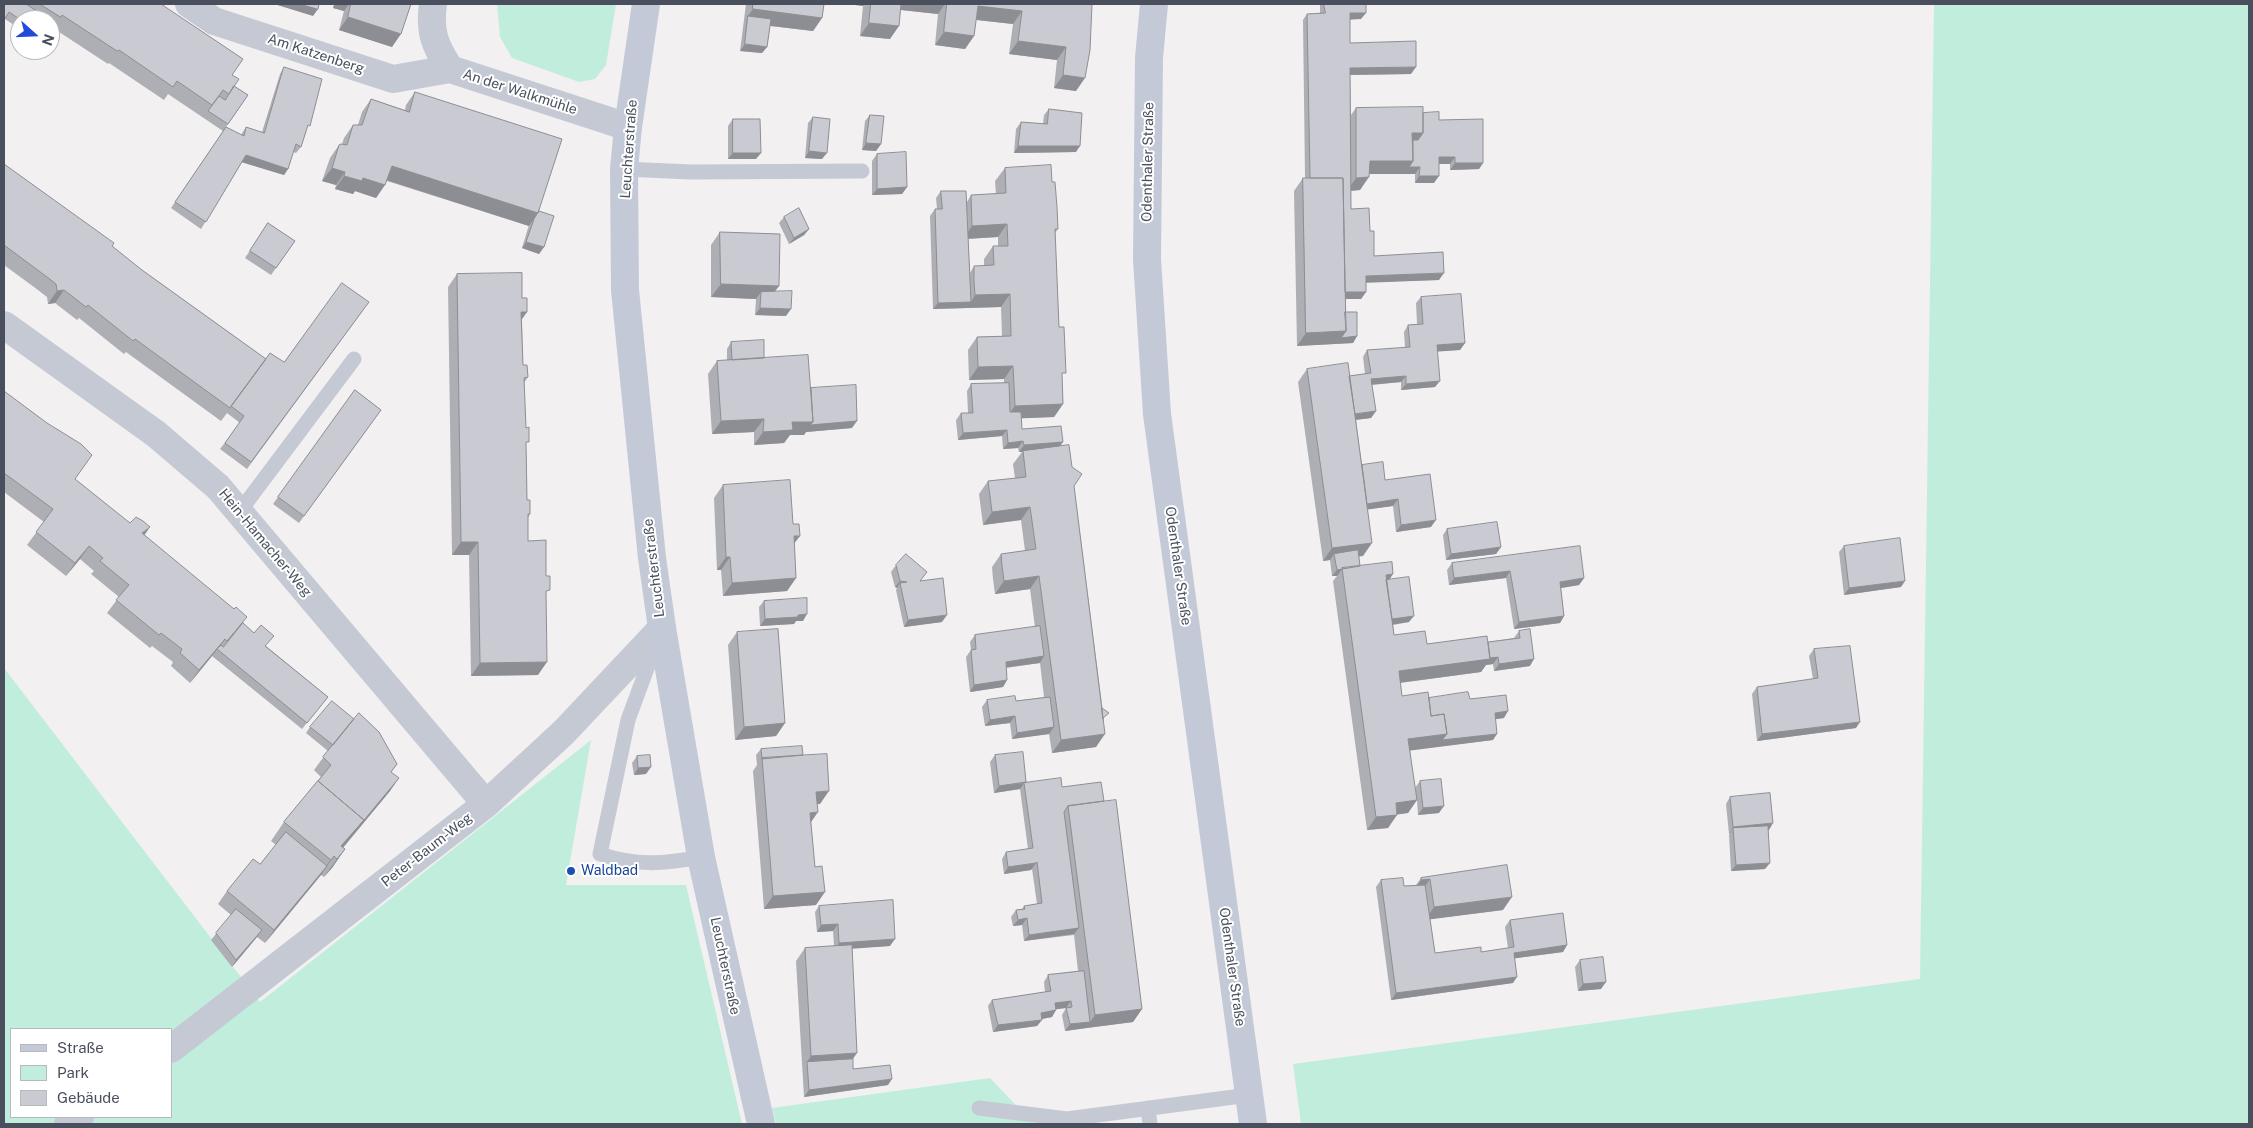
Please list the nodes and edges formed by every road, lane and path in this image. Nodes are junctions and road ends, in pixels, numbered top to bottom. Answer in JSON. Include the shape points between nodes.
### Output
{"nodes":[{"id":1,"x":188,"y":4,"type":"edge"},
{"id":2,"x":433,"y":4,"type":"edge"},
{"id":3,"x":646,"y":4,"type":"edge"},
{"id":4,"x":1154,"y":4,"type":"edge"},
{"id":5,"x":450,"y":69,"type":"junction"},
{"id":6,"x":628,"y":127,"type":"junction"},
{"id":7,"x":624,"y":169,"type":"junction"},
{"id":8,"x":862,"y":171,"type":"dead end"},
{"id":9,"x":4,"y":325,"type":"edge"},
{"id":10,"x":354,"y":359,"type":"dead end"},
{"id":11,"x":240,"y":511,"type":"junction"},
{"id":12,"x":662,"y":628,"type":"junction"},
{"id":13,"x":486,"y":804,"type":"junction"},
{"id":14,"x":701,"y":856,"type":"junction"},
{"id":15,"x":172,"y":1048,"type":"edge"},
{"id":16,"x":1249,"y":1095,"type":"junction"},
{"id":17,"x":980,"y":1108,"type":"dead end"},
{"id":18,"x":1148,"y":1108,"type":"junction"},
{"id":19,"x":761,"y":1124,"type":"edge"},
{"id":20,"x":1150,"y":1124,"type":"edge"},
{"id":21,"x":1253,"y":1124,"type":"edge"}],
"edges":[{"from":1,"to":5,"type":"street","name":"Am Katzenberg","via":[[214,21],[393,79]]},
{"from":2,"to":5,"type":"street","name":"An der Walkmühle","via":[[431,17],[435,46]]},
{"from":3,"to":6,"type":"street","name":"Leuchterstraße"},
{"from":4,"to":16,"type":"street","name":"Odenthaler Straße","via":[[1149,58],[1146,259],[1158,414]]},
{"from":5,"to":6,"type":"street","name":"An der Walkmühle"},
{"from":6,"to":7,"type":"street","name":"Leuchterstraße"},
{"from":7,"to":8,"type":"lane"},
{"from":7,"to":12,"type":"street","name":"Leuchterstraße","via":[[625,290]]},
{"from":9,"to":11,"type":"street","name":"Hein-Hamacher-Weg","via":[[156,434],[218,487]]},
{"from":10,"to":11,"type":"lane"},
{"from":11,"to":13,"type":"street","name":"Hein-Hamacher-Weg"},
{"from":12,"to":13,"type":"street","name":"Peter-Baum-Weg","via":[[564,732]]},
{"from":12,"to":14,"type":"street","name":"Leuchterstraße"},
{"from":12,"to":14,"type":"lane","via":[[628,720],[600,854],[622,862],[672,862]]},
{"from":13,"to":15,"type":"street","name":"Peter-Baum-Weg"},
{"from":14,"to":19,"type":"street","name":"Leuchterstraße"},
{"from":16,"to":18,"type":"lane"},
{"from":16,"to":21,"type":"street","name":"Odenthaler Straße"},
{"from":17,"to":18,"type":"lane","via":[[1067,1119]]},
{"from":18,"to":20,"type":"lane"}]}
